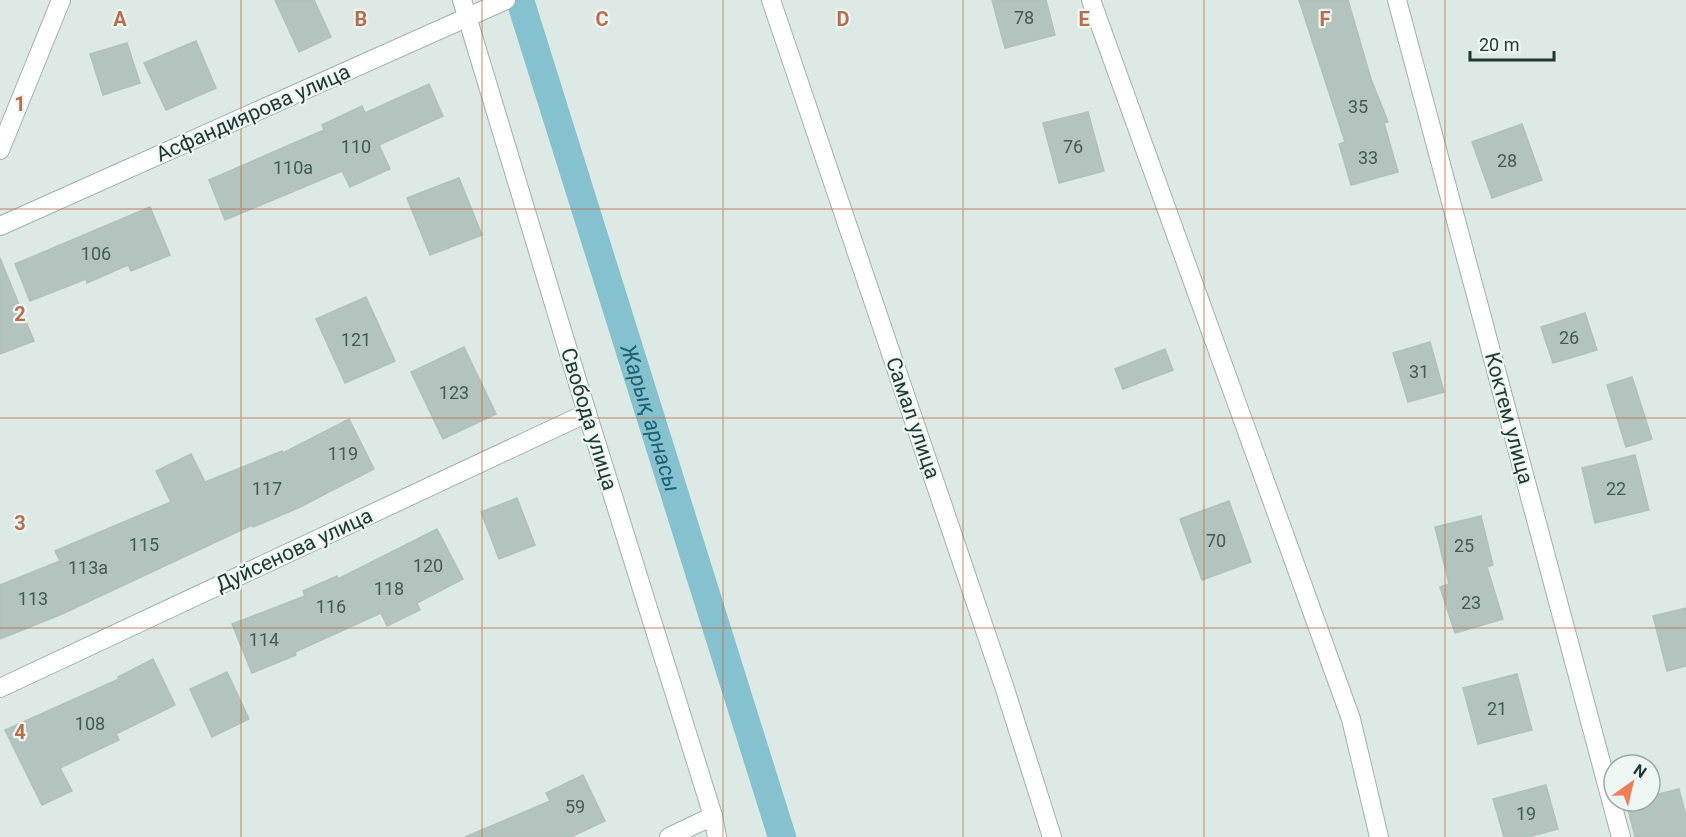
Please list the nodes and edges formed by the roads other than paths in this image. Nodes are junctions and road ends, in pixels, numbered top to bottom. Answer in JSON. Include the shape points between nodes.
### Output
{"nodes":[{"id":1,"x":61,"y":0,"type":"edge"},
{"id":2,"x":771,"y":0,"type":"edge"},
{"id":3,"x":1090,"y":0,"type":"edge"},
{"id":4,"x":1397,"y":0,"type":"edge"},
{"id":5,"x":503,"y":1,"type":"edge"},
{"id":6,"x":465,"y":9,"type":"edge"},
{"id":7,"x":0,"y":150,"type":"edge"},
{"id":8,"x":0,"y":226,"type":"edge"},
{"id":9,"x":587,"y":413,"type":"junction"},
{"id":10,"x":0,"y":688,"type":"edge"},
{"id":11,"x":713,"y":816,"type":"junction"},
{"id":12,"x":669,"y":837,"type":"edge"},
{"id":13,"x":717,"y":837,"type":"edge"},
{"id":14,"x":1052,"y":837,"type":"edge"},
{"id":15,"x":1379,"y":837,"type":"edge"},
{"id":16,"x":1621,"y":837,"type":"edge"}],
"edges":[{"from":1,"to":7,"type":"street"},
{"from":2,"to":14,"type":"street","name":"Самал улица"},
{"from":3,"to":15,"type":"street","via":[[1351,719]]},
{"from":4,"to":16,"type":"street","name":"Коктем улица"},
{"from":5,"to":6,"type":"street","name":"Асфандиярова улица"},
{"from":6,"to":8,"type":"street","name":"Асфандиярова улица"},
{"from":6,"to":9,"type":"street","name":"Свобода улица"},
{"from":9,"to":10,"type":"street","name":"Дуйсенова улица"},
{"from":9,"to":11,"type":"street","name":"Свобода улица"},
{"from":11,"to":12,"type":"street"},
{"from":11,"to":13,"type":"street","name":"Свобода улица"}]}
